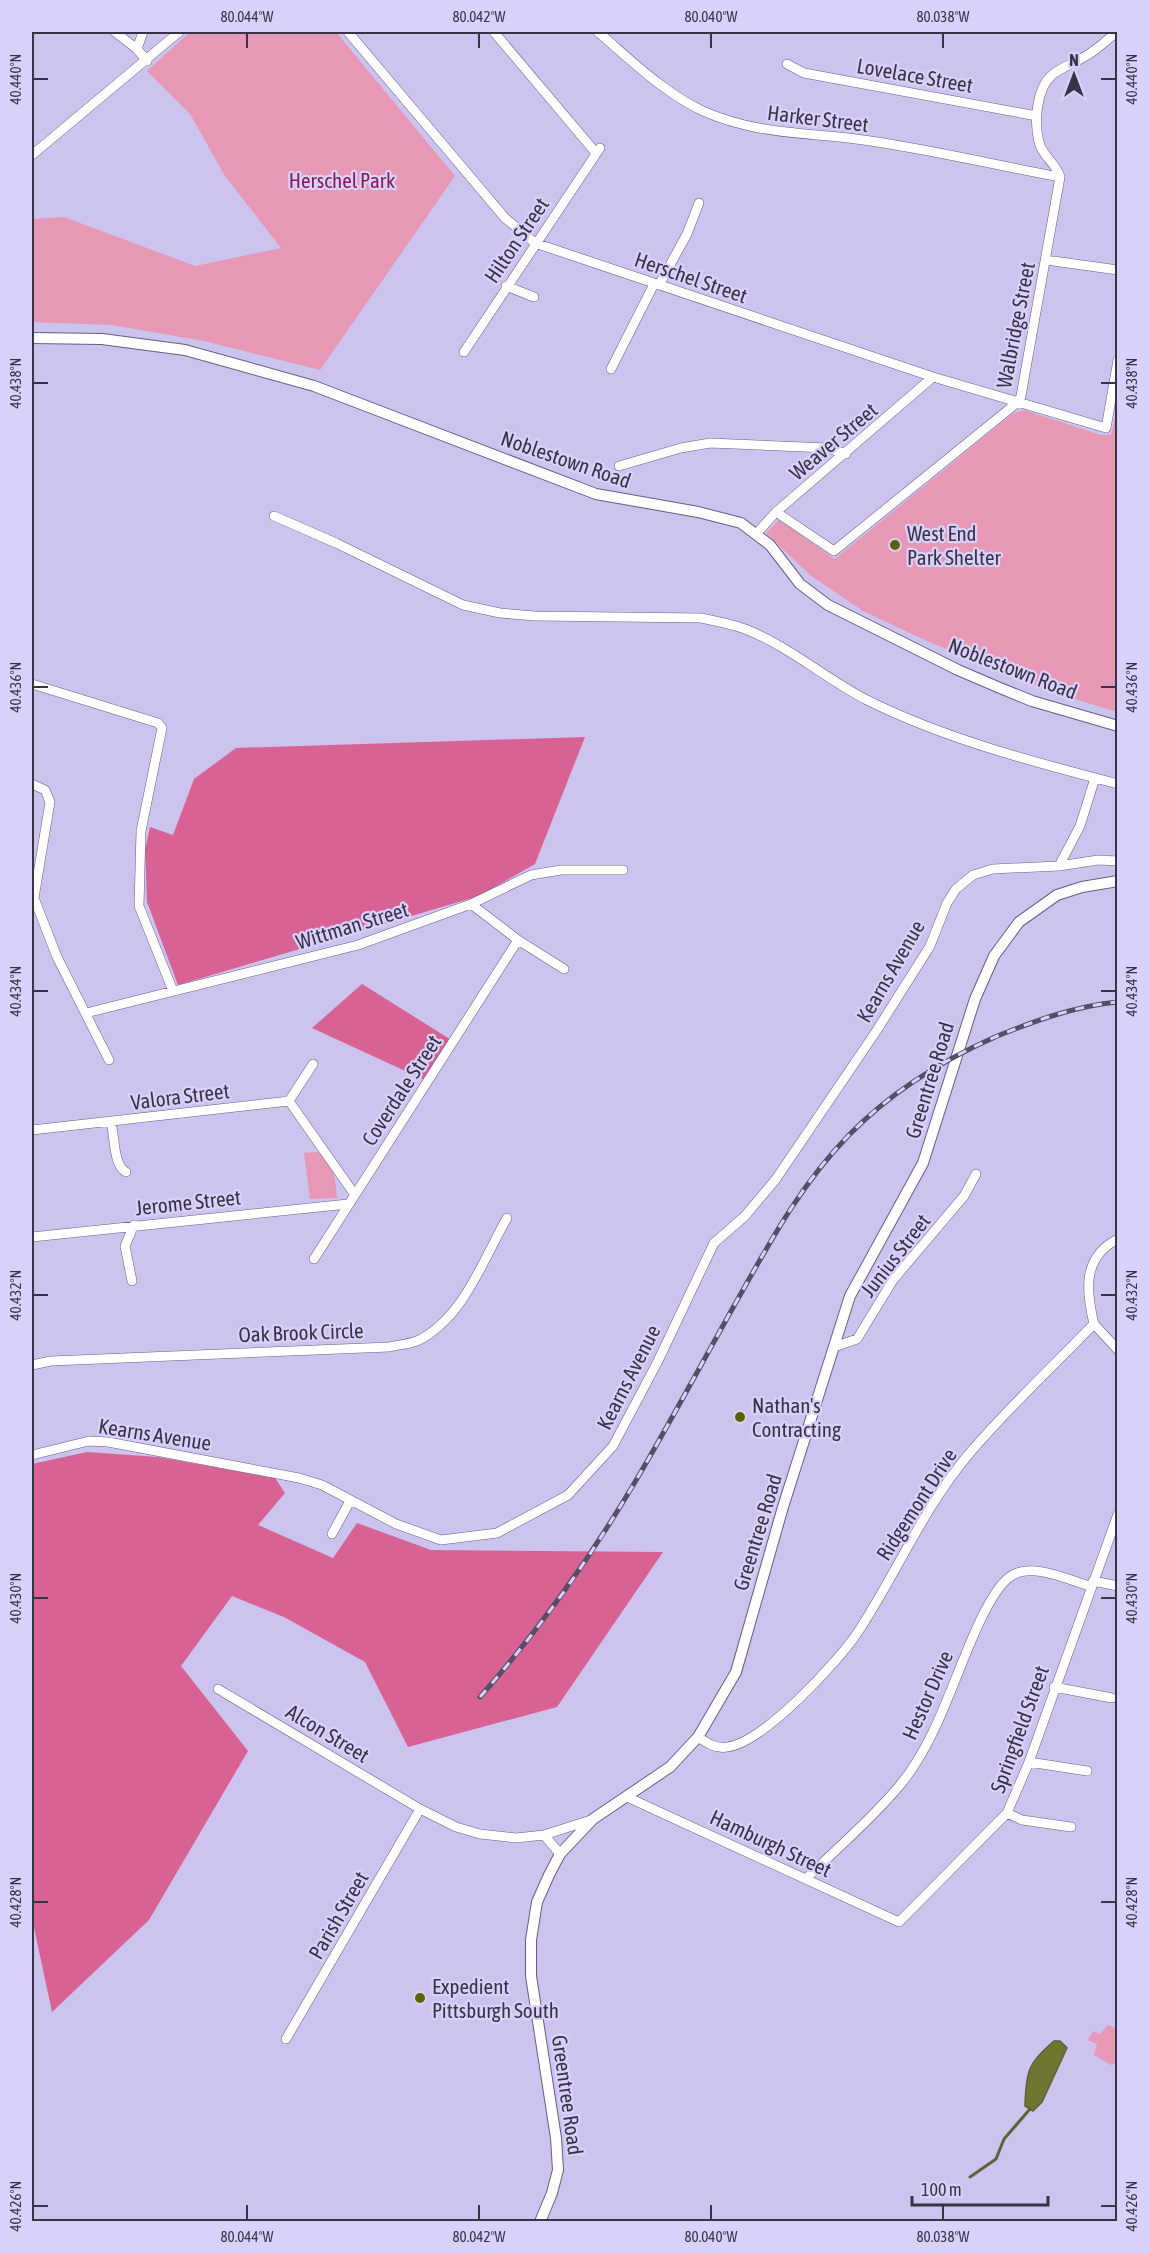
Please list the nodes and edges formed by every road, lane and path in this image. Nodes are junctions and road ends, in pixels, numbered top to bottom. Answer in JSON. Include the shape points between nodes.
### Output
{"nodes":[{"id":1,"x":115,"y":32,"type":"edge"},
{"id":2,"x":143,"y":32,"type":"edge"},
{"id":3,"x":179,"y":32,"type":"edge"},
{"id":4,"x":348,"y":32,"type":"edge"},
{"id":5,"x":494,"y":32,"type":"edge"},
{"id":6,"x":598,"y":32,"type":"edge"},
{"id":7,"x":1118,"y":32,"type":"edge"},
{"id":8,"x":137,"y":49,"type":"junction"},
{"id":9,"x":147,"y":62,"type":"junction"},
{"id":10,"x":787,"y":64,"type":"dead end"},
{"id":11,"x":1037,"y":116,"type":"junction"},
{"id":12,"x":32,"y":156,"type":"edge"},
{"id":13,"x":1060,"y":177,"type":"junction"},
{"id":14,"x":699,"y":203,"type":"dead end"},
{"id":15,"x":535,"y":243,"type":"junction"},
{"id":16,"x":1046,"y":260,"type":"junction"},
{"id":17,"x":1118,"y":270,"type":"edge"},
{"id":18,"x":657,"y":284,"type":"junction"},
{"id":19,"x":506,"y":286,"type":"junction"},
{"id":20,"x":534,"y":297,"type":"dead end"},
{"id":21,"x":32,"y":338,"type":"edge"},
{"id":22,"x":464,"y":352,"type":"dead end"},
{"id":23,"x":1118,"y":360,"type":"edge"},
{"id":24,"x":611,"y":369,"type":"dead end"},
{"id":25,"x":933,"y":377,"type":"junction"},
{"id":26,"x":1018,"y":402,"type":"junction"},
{"id":27,"x":846,"y":454,"type":"junction"},
{"id":28,"x":619,"y":465,"type":"dead end"},
{"id":29,"x":776,"y":512,"type":"junction"},
{"id":30,"x":274,"y":516,"type":"dead end"},
{"id":31,"x":757,"y":533,"type":"junction"},
{"id":32,"x":32,"y":684,"type":"edge"},
{"id":33,"x":1118,"y":726,"type":"edge"},
{"id":34,"x":1095,"y":778,"type":"junction"},
{"id":35,"x":32,"y":784,"type":"edge"},
{"id":36,"x":1118,"y":784,"type":"edge"},
{"id":37,"x":1118,"y":861,"type":"edge"},
{"id":38,"x":1059,"y":866,"type":"junction"},
{"id":39,"x":623,"y":870,"type":"dead end"},
{"id":40,"x":1118,"y":881,"type":"edge"},
{"id":41,"x":33,"y":897,"type":"edge"},
{"id":42,"x":471,"y":904,"type":"junction"},
{"id":43,"x":518,"y":940,"type":"junction"},
{"id":44,"x":564,"y":969,"type":"dead end"},
{"id":45,"x":172,"y":991,"type":"junction"},
{"id":46,"x":86,"y":1013,"type":"junction"},
{"id":47,"x":109,"y":1060,"type":"dead end"},
{"id":48,"x":313,"y":1064,"type":"dead end"},
{"id":49,"x":289,"y":1101,"type":"junction"},
{"id":50,"x":111,"y":1123,"type":"junction"},
{"id":51,"x":32,"y":1130,"type":"edge"},
{"id":52,"x":126,"y":1172,"type":"dead end"},
{"id":53,"x":976,"y":1174,"type":"dead end"},
{"id":54,"x":355,"y":1195,"type":"junction"},
{"id":55,"x":348,"y":1204,"type":"junction"},
{"id":56,"x":507,"y":1218,"type":"dead end"},
{"id":57,"x":135,"y":1225,"type":"junction"},
{"id":58,"x":32,"y":1237,"type":"edge"},
{"id":59,"x":1118,"y":1239,"type":"edge"},
{"id":60,"x":314,"y":1260,"type":"dead end"},
{"id":61,"x":132,"y":1281,"type":"dead end"},
{"id":62,"x":1094,"y":1324,"type":"junction"},
{"id":63,"x":834,"y":1347,"type":"junction"},
{"id":64,"x":1118,"y":1350,"type":"edge"},
{"id":65,"x":32,"y":1365,"type":"edge"},
{"id":66,"x":32,"y":1455,"type":"edge"},
{"id":67,"x":350,"y":1501,"type":"junction"},
{"id":68,"x":1118,"y":1514,"type":"edge"},
{"id":69,"x":332,"y":1534,"type":"dead end"},
{"id":70,"x":1092,"y":1583,"type":"junction"},
{"id":71,"x":1118,"y":1586,"type":"edge"},
{"id":72,"x":1054,"y":1687,"type":"junction"},
{"id":73,"x":218,"y":1689,"type":"dead end"},
{"id":74,"x":1112,"y":1698,"type":"dead end"},
{"id":75,"x":698,"y":1737,"type":"junction"},
{"id":76,"x":1029,"y":1762,"type":"junction"},
{"id":77,"x":1087,"y":1771,"type":"dead end"},
{"id":78,"x":627,"y":1797,"type":"junction"},
{"id":79,"x":420,"y":1809,"type":"junction"},
{"id":80,"x":1007,"y":1813,"type":"junction"},
{"id":81,"x":593,"y":1819,"type":"junction"},
{"id":82,"x":1071,"y":1827,"type":"dead end"},
{"id":83,"x":544,"y":1835,"type":"junction"},
{"id":84,"x":560,"y":1854,"type":"junction"},
{"id":85,"x":806,"y":1879,"type":"junction"},
{"id":86,"x":899,"y":1922,"type":"joint"},
{"id":87,"x":286,"y":2039,"type":"dead end"},
{"id":88,"x":540,"y":2222,"type":"edge"}],
"edges":[{"from":1,"to":8,"type":"street"},
{"from":2,"to":8,"type":"street"},
{"from":3,"to":9,"type":"street"},
{"from":4,"to":15,"type":"street","name":"Herschel Street","via":[[505,218]]},
{"from":5,"to":15,"type":"street","name":"Hilton Street","via":[[598,151]]},
{"from":6,"to":13,"type":"street","name":"Harker Street","via":[[675,93],[701,110],[734,123],[785,134],[863,140]]},
{"from":7,"to":11,"type":"street","via":[[1093,52],[1052,75],[1042,92]]},
{"from":8,"to":9,"type":"street"},
{"from":9,"to":12,"type":"street"},
{"from":10,"to":11,"type":"street","name":"Lovelace Street","via":[[804,73]]},
{"from":11,"to":13,"type":"street","via":[[1039,142]]},
{"from":13,"to":16,"type":"street","name":"Walbridge Street"},
{"from":14,"to":18,"type":"street","via":[[687,234]]},
{"from":15,"to":18,"type":"street","name":"Herschel Street"},
{"from":15,"to":19,"type":"street","name":"Hilton Street"},
{"from":16,"to":17,"type":"street"},
{"from":16,"to":26,"type":"street","name":"Walbridge Street"},
{"from":18,"to":24,"type":"street"},
{"from":18,"to":25,"type":"street","name":"Herschel Street"},
{"from":19,"to":20,"type":"street"},
{"from":19,"to":22,"type":"street","name":"Hilton Street"},
{"from":21,"to":31,"type":"main road","name":"Noblestown Road","via":[[135,342],[196,353],[314,386],[596,494],[726,518]]},
{"from":23,"to":26,"type":"street","name":"Herschel Street","via":[[1106,428]]},
{"from":25,"to":26,"type":"street","name":"Herschel Street"},
{"from":25,"to":27,"type":"street","name":"Weaver Street"},
{"from":26,"to":29,"type":"street","name":"Walbridge Street","via":[[834,552]]},
{"from":27,"to":28,"type":"street","via":[[826,448],[710,443]]},
{"from":27,"to":29,"type":"street","name":"Weaver Street"},
{"from":29,"to":31,"type":"street","name":"Weaver Street"},
{"from":30,"to":34,"type":"street","via":[[463,605],[500,614],[701,618],[736,626],[774,644],[867,700],[948,734]]},
{"from":31,"to":33,"type":"main road","name":"Noblestown Road","via":[[800,584],[828,604],[1000,688]]},
{"from":32,"to":45,"type":"street","via":[[158,723],[162,728],[141,831],[139,906]]},
{"from":34,"to":36,"type":"street"},
{"from":34,"to":38,"type":"street","via":[[1080,826]]},
{"from":35,"to":41,"type":"street","via":[[45,790],[50,802]]},
{"from":37,"to":38,"type":"street","name":"Kearns Avenue"},
{"from":38,"to":67,"type":"street","name":"Kearns Avenue","via":[[993,869],[973,875],[956,889],[930,946],[776,1179],[745,1216],[714,1243],[613,1446],[568,1495],[497,1533],[441,1540],[396,1524]]},
{"from":39,"to":42,"type":"street","name":"Wittman Street","via":[[561,870],[531,875]]},
{"from":40,"to":63,"type":"main road","name":"Greentree Road","via":[[1057,895],[1019,922],[994,956],[975,999],[923,1164],[850,1296]]},
{"from":41,"to":46,"type":"street","via":[[57,957]]},
{"from":42,"to":43,"type":"street"},
{"from":42,"to":45,"type":"street","name":"Wittman Street","via":[[358,945]]},
{"from":43,"to":44,"type":"street"},
{"from":43,"to":54,"type":"street","name":"Coverdale Street"},
{"from":45,"to":46,"type":"street","name":"Wittman Street"},
{"from":46,"to":47,"type":"street"},
{"from":48,"to":49,"type":"street"},
{"from":49,"to":50,"type":"street","name":"Valora Street"},
{"from":49,"to":54,"type":"street"},
{"from":50,"to":51,"type":"street","name":"Valora Street"},
{"from":50,"to":52,"type":"street","via":[[117,1159]]},
{"from":53,"to":63,"type":"street","name":"Junius Street","via":[[964,1196],[893,1280],[857,1339]]},
{"from":54,"to":55,"type":"street","name":"Coverdale Street"},
{"from":55,"to":57,"type":"street","name":"Jerome Street"},
{"from":55,"to":60,"type":"street","name":"Coverdale Street"},
{"from":56,"to":65,"type":"street","name":"Oak Brook Circle","via":[[460,1302],[442,1324],[416,1341],[389,1347],[51,1360]]},
{"from":57,"to":58,"type":"street","name":"Jerome Street"},
{"from":57,"to":61,"type":"street","via":[[125,1245]]},
{"from":59,"to":62,"type":"street","via":[[1097,1259],[1087,1278]]},
{"from":62,"to":64,"type":"street"},
{"from":62,"to":75,"type":"street","name":"Ridgemont Drive","via":[[968,1455],[928,1511],[857,1633],[811,1690],[758,1733],[729,1747],[711,1746]]},
{"from":63,"to":75,"type":"main road","name":"Greentree Road","via":[[736,1672]]},
{"from":66,"to":67,"type":"street","name":"Kearns Avenue","via":[[89,1441],[130,1445],[299,1478],[322,1485]]},
{"from":67,"to":69,"type":"street"},
{"from":68,"to":70,"type":"street","name":"Springfield Street"},
{"from":70,"to":71,"type":"street","name":"Hestor Drive"},
{"from":70,"to":72,"type":"street","name":"Springfield Street"},
{"from":70,"to":85,"type":"street","name":"Hestor Drive","via":[[1035,1571],[1021,1571],[1009,1577],[970,1642],[915,1763],[900,1785]]},
{"from":72,"to":74,"type":"street"},
{"from":72,"to":76,"type":"street","name":"Springfield Street"},
{"from":73,"to":79,"type":"street","name":"Alcon Street"},
{"from":75,"to":78,"type":"main road","name":"Greentree Road","via":[[670,1767]]},
{"from":76,"to":77,"type":"street"},
{"from":76,"to":80,"type":"street","name":"Springfield Street"},
{"from":78,"to":81,"type":"main road","name":"Greentree Road"},
{"from":78,"to":85,"type":"street","name":"Hamburgh Street"},
{"from":79,"to":83,"type":"street","name":"Alcon Street","via":[[480,1834],[516,1838]]},
{"from":79,"to":87,"type":"street","name":"Parish Street"},
{"from":80,"to":82,"type":"street","via":[[1022,1820]]},
{"from":80,"to":86,"type":"street","name":"Springfield Street"},
{"from":81,"to":83,"type":"street","name":"Alcon Street"},
{"from":81,"to":84,"type":"main road","name":"Greentree Road"},
{"from":83,"to":84,"type":"street"},
{"from":84,"to":88,"type":"main road","name":"Greentree Road","via":[[537,1902],[531,1940],[531,1976],[558,2170]]},
{"from":85,"to":86,"type":"street","name":"Hamburgh Street"}]}
